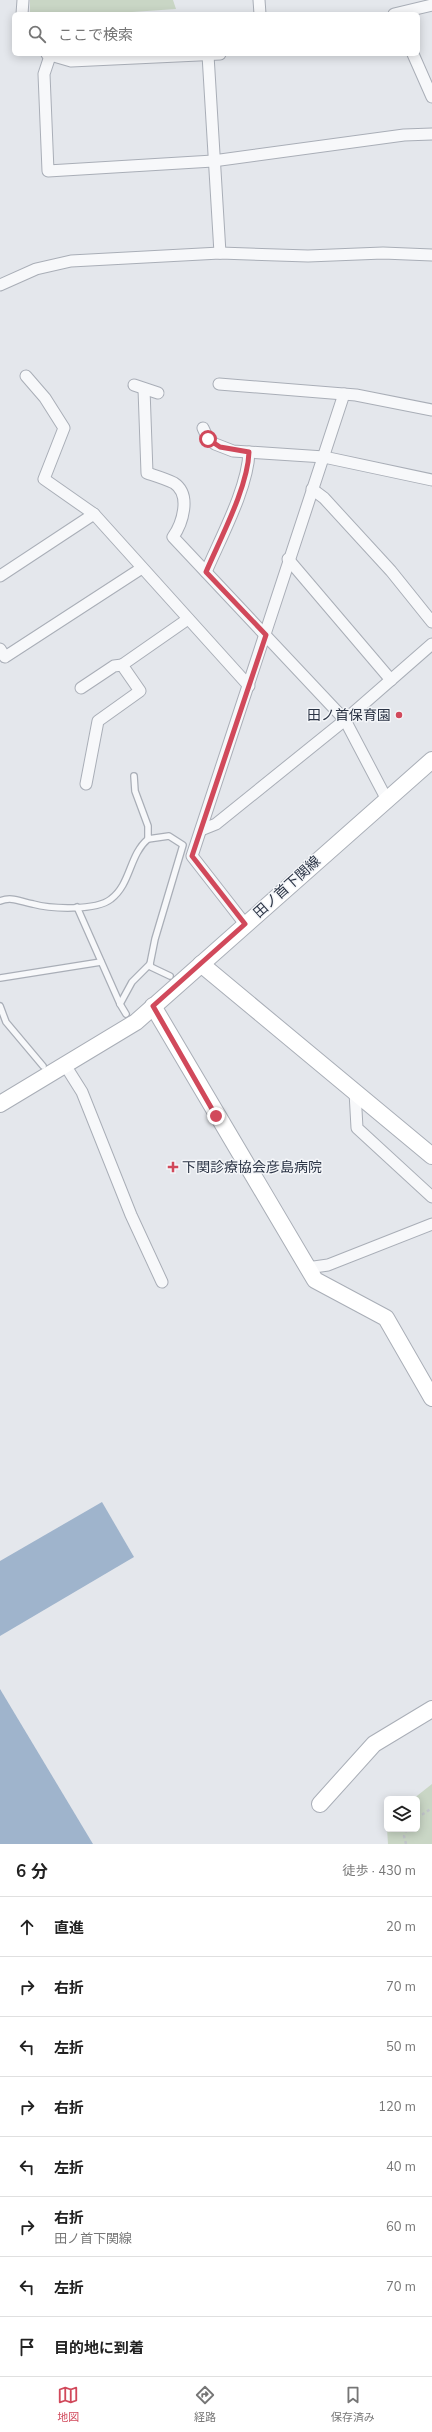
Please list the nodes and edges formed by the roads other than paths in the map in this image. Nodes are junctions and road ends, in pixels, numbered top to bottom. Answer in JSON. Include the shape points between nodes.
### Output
{"nodes":[{"id":1,"x":23,"y":0,"type":"edge"},
{"id":2,"x":259,"y":0,"type":"edge"},
{"id":3,"x":432,"y":4,"type":"edge"},
{"id":4,"x":22,"y":12,"type":"edge"},
{"id":5,"x":260,"y":12,"type":"edge"},
{"id":6,"x":402,"y":12,"type":"edge"},
{"id":7,"x":49,"y":56,"type":"edge"},
{"id":8,"x":53,"y":56,"type":"edge"},
{"id":9,"x":185,"y":56,"type":"edge"},
{"id":10,"x":208,"y":56,"type":"edge"},
{"id":11,"x":414,"y":56,"type":"edge"},
{"id":12,"x":432,"y":97,"type":"edge"},
{"id":13,"x":432,"y":134,"type":"edge"},
{"id":14,"x":213,"y":161,"type":"junction"},
{"id":15,"x":220,"y":253,"type":"junction"},
{"id":16,"x":432,"y":256,"type":"edge"},
{"id":17,"x":0,"y":285,"type":"edge"},
{"id":18,"x":26,"y":376,"type":"dead end"},
{"id":19,"x":219,"y":384,"type":"dead end"},
{"id":20,"x":158,"y":393,"type":"dead end"},
{"id":21,"x":344,"y":394,"type":"junction"},
{"id":22,"x":432,"y":410,"type":"edge"},
{"id":23,"x":203,"y":428,"type":"dead end"},
{"id":24,"x":249,"y":452,"type":"junction"},
{"id":25,"x":324,"y":457,"type":"junction"},
{"id":26,"x":432,"y":480,"type":"edge"},
{"id":27,"x":312,"y":489,"type":"junction"},
{"id":28,"x":94,"y":514,"type":"junction"},
{"id":29,"x":288,"y":559,"type":"junction"},
{"id":30,"x":142,"y":568,"type":"junction"},
{"id":31,"x":206,"y":572,"type":"junction"},
{"id":32,"x":0,"y":576,"type":"edge"},
{"id":33,"x":188,"y":619,"type":"junction"},
{"id":34,"x":432,"y":622,"type":"edge"},
{"id":35,"x":266,"y":635,"type":"junction"},
{"id":36,"x":432,"y":644,"type":"edge"},
{"id":37,"x":0,"y":649,"type":"edge"},
{"id":38,"x":122,"y":665,"type":"junction"},
{"id":39,"x":391,"y":680,"type":"junction"},
{"id":40,"x":249,"y":686,"type":"junction"},
{"id":41,"x":81,"y":688,"type":"dead end"},
{"id":42,"x":345,"y":720,"type":"junction"},
{"id":43,"x":432,"y":760,"type":"edge"},
{"id":44,"x":134,"y":776,"type":"dead end"},
{"id":45,"x":86,"y":784,"type":"dead end"},
{"id":46,"x":386,"y":798,"type":"junction"},
{"id":47,"x":201,"y":830,"type":"junction"},
{"id":48,"x":148,"y":839,"type":"junction"},
{"id":49,"x":0,"y":901,"type":"edge"},
{"id":50,"x":77,"y":907,"type":"junction"},
{"id":51,"x":245,"y":924,"type":"junction"},
{"id":52,"x":101,"y":962,"type":"junction"},
{"id":53,"x":150,"y":964,"type":"junction"},
{"id":54,"x":200,"y":964,"type":"junction"},
{"id":55,"x":170,"y":976,"type":"dead end"},
{"id":56,"x":0,"y":978,"type":"edge"},
{"id":57,"x":120,"y":1004,"type":"junction"},
{"id":58,"x":0,"y":1006,"type":"edge"},
{"id":59,"x":153,"y":1006,"type":"junction"},
{"id":60,"x":126,"y":1014,"type":"dead end"},
{"id":61,"x":65,"y":1065,"type":"junction"},
{"id":62,"x":43,"y":1066,"type":"dead end"},
{"id":63,"x":355,"y":1092,"type":"junction"},
{"id":64,"x":0,"y":1104,"type":"edge"},
{"id":65,"x":432,"y":1156,"type":"edge"},
{"id":66,"x":432,"y":1198,"type":"edge"},
{"id":67,"x":432,"y":1224,"type":"edge"},
{"id":68,"x":307,"y":1268,"type":"junction"},
{"id":69,"x":162,"y":1282,"type":"dead end"},
{"id":70,"x":432,"y":1398,"type":"edge"},
{"id":71,"x":432,"y":1709,"type":"edge"},
{"id":72,"x":320,"y":1804,"type":"dead end"}],
"edges":[{"from":1,"to":4,"type":"street"},
{"from":2,"to":5,"type":"street"},
{"from":3,"to":6,"type":"street"},
{"from":7,"to":14,"type":"street","via":[[44,74],[48,171]]},
{"from":8,"to":9,"type":"street","via":[[71,61]]},
{"from":10,"to":14,"type":"street"},
{"from":11,"to":12,"type":"street"},
{"from":13,"to":14,"type":"street","via":[[404,135]]},
{"from":14,"to":15,"type":"street"},
{"from":15,"to":16,"type":"street","via":[[308,256],[383,253]]},
{"from":15,"to":17,"type":"street","via":[[71,261],[36,269]]},
{"from":18,"to":28,"type":"street","via":[[45,398],[64,428],[44,479]]},
{"from":19,"to":21,"type":"street"},
{"from":20,"to":31,"type":"street","via":[[139,387],[147,473],[173,483],[180,490],[183,505],[182,521],[172,537]]},
{"from":21,"to":22,"type":"street"},
{"from":21,"to":25,"type":"street"},
{"from":23,"to":24,"type":"street","via":[[208,439],[220,447]]},
{"from":24,"to":25,"type":"street"},
{"from":24,"to":31,"type":"street","via":[[248,463],[230,519]]},
{"from":25,"to":26,"type":"street"},
{"from":25,"to":27,"type":"street"},
{"from":27,"to":29,"type":"street"},
{"from":27,"to":34,"type":"street","via":[[324,498],[390,571]]},
{"from":28,"to":30,"type":"street"},
{"from":28,"to":32,"type":"street"},
{"from":29,"to":35,"type":"street"},
{"from":29,"to":39,"type":"street"},
{"from":30,"to":33,"type":"street"},
{"from":30,"to":37,"type":"street","via":[[5,656]]},
{"from":31,"to":35,"type":"street"},
{"from":33,"to":38,"type":"street"},
{"from":33,"to":40,"type":"street"},
{"from":35,"to":40,"type":"street"},
{"from":35,"to":42,"type":"street"},
{"from":36,"to":39,"type":"street"},
{"from":38,"to":41,"type":"street","via":[[114,666]]},
{"from":38,"to":45,"type":"street","via":[[140,691],[98,721]]},
{"from":39,"to":42,"type":"street"},
{"from":40,"to":47,"type":"street"},
{"from":42,"to":46,"type":"street"},
{"from":42,"to":47,"type":"street","via":[[216,824]]},
{"from":43,"to":46,"type":"street","name":"田ノ首下関線"},
{"from":44,"to":48,"type":"lane","via":[[135,791],[149,829]]},
{"from":46,"to":51,"type":"street","name":"田ノ首下関線"},
{"from":47,"to":51,"type":"street","via":[[192,856]]},
{"from":48,"to":50,"type":"lane","via":[[141,846],[126,878],[111,899],[103,903]]},
{"from":48,"to":53,"type":"lane","via":[[169,836],[183,845]]},
{"from":49,"to":50,"type":"lane","via":[[12,898],[47,906]]},
{"from":50,"to":52,"type":"lane"},
{"from":51,"to":54,"type":"street","name":"田ノ首下関線"},
{"from":52,"to":56,"type":"lane"},
{"from":52,"to":57,"type":"lane"},
{"from":53,"to":55,"type":"lane","via":[[150,967]]},
{"from":53,"to":57,"type":"lane","via":[[132,982]]},
{"from":54,"to":59,"type":"street","name":"田ノ首下関線"},
{"from":54,"to":63,"type":"street"},
{"from":57,"to":60,"type":"lane"},
{"from":58,"to":62,"type":"lane","via":[[6,1022]]},
{"from":59,"to":61,"type":"street","name":"田ノ首下関線","via":[[136,1022]]},
{"from":59,"to":68,"type":"street"},
{"from":61,"to":64,"type":"street","name":"田ノ首下関線"},
{"from":61,"to":69,"type":"street","via":[[82,1092],[131,1214]]},
{"from":63,"to":65,"type":"street"},
{"from":63,"to":66,"type":"street","via":[[357,1128]]},
{"from":67,"to":68,"type":"street","via":[[328,1265]]},
{"from":68,"to":70,"type":"street","via":[[315,1280],[386,1318]]},
{"from":71,"to":72,"type":"street","via":[[374,1744]]}]}
